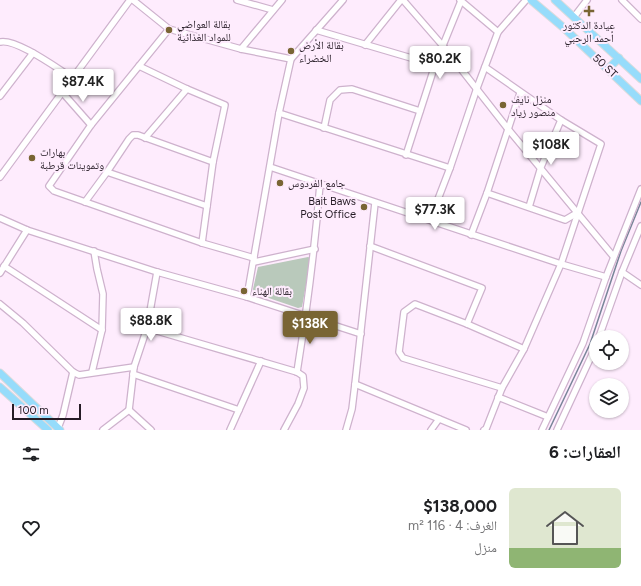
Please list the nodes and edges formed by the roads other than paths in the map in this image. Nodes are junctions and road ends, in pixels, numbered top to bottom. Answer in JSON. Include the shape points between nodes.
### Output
{"nodes":[{"id":1,"x":131,"y":0,"type":"edge"},
{"id":2,"x":237,"y":0,"type":"edge"},
{"id":3,"x":282,"y":0,"type":"edge"},
{"id":4,"x":342,"y":0,"type":"edge"},
{"id":5,"x":402,"y":0,"type":"edge"},
{"id":6,"x":461,"y":0,"type":"edge"},
{"id":7,"x":526,"y":0,"type":"edge"},
{"id":8,"x":531,"y":0,"type":"edge"},
{"id":9,"x":555,"y":0,"type":"edge"},
{"id":10,"x":587,"y":0,"type":"edge"},
{"id":11,"x":622,"y":0,"type":"edge"},
{"id":12,"x":273,"y":10,"type":"junction"},
{"id":13,"x":574,"y":17,"type":"junction"},
{"id":14,"x":641,"y":19,"type":"edge"},
{"id":15,"x":169,"y":29,"type":"junction"},
{"id":16,"x":316,"y":30,"type":"junction"},
{"id":17,"x":498,"y":32,"type":"junction"},
{"id":18,"x":0,"y":42,"type":"edge"},
{"id":19,"x":365,"y":45,"type":"junction"},
{"id":20,"x":443,"y":46,"type":"junction"},
{"id":21,"x":241,"y":50,"type":"junction"},
{"id":22,"x":33,"y":53,"type":"junction"},
{"id":23,"x":619,"y":58,"type":"junction"},
{"id":24,"x":291,"y":59,"type":"junction"},
{"id":25,"x":435,"y":65,"type":"junction"},
{"id":26,"x":139,"y":66,"type":"junction"},
{"id":27,"x":485,"y":67,"type":"junction"},
{"id":28,"x":608,"y":69,"type":"junction"},
{"id":29,"x":72,"y":78,"type":"junction"},
{"id":30,"x":641,"y":79,"type":"edge"},
{"id":31,"x":477,"y":88,"type":"junction"},
{"id":32,"x":188,"y":89,"type":"junction"},
{"id":33,"x":62,"y":92,"type":"junction"},
{"id":34,"x":520,"y":93,"type":"junction"},
{"id":35,"x":0,"y":96,"type":"edge"},
{"id":36,"x":641,"y":101,"type":"edge"},
{"id":37,"x":420,"y":111,"type":"junction"},
{"id":38,"x":279,"y":113,"type":"junction"},
{"id":39,"x":561,"y":120,"type":"junction"},
{"id":40,"x":91,"y":125,"type":"junction"},
{"id":41,"x":324,"y":128,"type":"junction"},
{"id":42,"x":508,"y":129,"type":"junction"},
{"id":43,"x":145,"y":138,"type":"junction"},
{"id":44,"x":406,"y":155,"type":"junction"},
{"id":45,"x":213,"y":162,"type":"junction"},
{"id":46,"x":270,"y":167,"type":"junction"},
{"id":47,"x":541,"y":167,"type":"junction"},
{"id":48,"x":450,"y":168,"type":"junction"},
{"id":49,"x":107,"y":172,"type":"junction"},
{"id":50,"x":0,"y":177,"type":"edge"},
{"id":51,"x":320,"y":184,"type":"junction"},
{"id":52,"x":641,"y":189,"type":"edge"},
{"id":53,"x":487,"y":193,"type":"junction"},
{"id":54,"x":85,"y":202,"type":"junction"},
{"id":55,"x":375,"y":203,"type":"junction"},
{"id":56,"x":207,"y":206,"type":"junction"},
{"id":57,"x":529,"y":207,"type":"junction"},
{"id":58,"x":577,"y":213,"type":"junction"},
{"id":59,"x":0,"y":218,"type":"edge"},
{"id":60,"x":430,"y":220,"type":"junction"},
{"id":61,"x":641,"y":226,"type":"edge"},
{"id":62,"x":27,"y":230,"type":"junction"},
{"id":63,"x":471,"y":235,"type":"junction"},
{"id":64,"x":202,"y":243,"type":"junction"},
{"id":65,"x":370,"y":246,"type":"junction"},
{"id":66,"x":314,"y":249,"type":"junction"},
{"id":67,"x":94,"y":251,"type":"junction"},
{"id":68,"x":613,"y":256,"type":"junction"},
{"id":69,"x":254,"y":260,"type":"junction"},
{"id":70,"x":561,"y":264,"type":"junction"},
{"id":71,"x":4,"y":266,"type":"junction"},
{"id":72,"x":157,"y":272,"type":"junction"},
{"id":73,"x":622,"y":272,"type":"junction"},
{"id":74,"x":0,"y":273,"type":"edge"},
{"id":75,"x":606,"y":276,"type":"junction"},
{"id":76,"x":641,"y":285,"type":"edge"},
{"id":77,"x":247,"y":297,"type":"junction"},
{"id":78,"x":0,"y":304,"type":"edge"},
{"id":79,"x":306,"y":316,"type":"junction"},
{"id":80,"x":467,"y":324,"type":"junction"},
{"id":81,"x":147,"y":328,"type":"junction"},
{"id":82,"x":102,"y":330,"type":"junction"},
{"id":83,"x":601,"y":330,"type":"edge"},
{"id":84,"x":361,"y":334,"type":"junction"},
{"id":85,"x":524,"y":349,"type":"junction"},
{"id":86,"x":262,"y":361,"type":"junction"},
{"id":87,"x":589,"y":361,"type":"edge"},
{"id":88,"x":134,"y":367,"type":"junction"},
{"id":89,"x":73,"y":372,"type":"junction"},
{"id":90,"x":92,"y":372,"type":"junction"},
{"id":91,"x":297,"y":372,"type":"junction"},
{"id":92,"x":0,"y":373,"type":"edge"},
{"id":93,"x":133,"y":374,"type":"junction"},
{"id":94,"x":355,"y":384,"type":"junction"},
{"id":95,"x":0,"y":387,"type":"edge"},
{"id":96,"x":502,"y":388,"type":"junction"},
{"id":97,"x":498,"y":397,"type":"junction"},
{"id":98,"x":129,"y":410,"type":"junction"},
{"id":99,"x":239,"y":410,"type":"junction"},
{"id":100,"x":548,"y":417,"type":"junction"},
{"id":101,"x":439,"y":419,"type":"junction"},
{"id":102,"x":59,"y":429,"type":"edge"},
{"id":103,"x":347,"y":429,"type":"edge"},
{"id":104,"x":48,"y":430,"type":"edge"},
{"id":105,"x":103,"y":430,"type":"edge"},
{"id":106,"x":151,"y":430,"type":"edge"},
{"id":107,"x":230,"y":430,"type":"edge"},
{"id":108,"x":284,"y":430,"type":"edge"},
{"id":109,"x":431,"y":430,"type":"edge"},
{"id":110,"x":466,"y":430,"type":"edge"},
{"id":111,"x":484,"y":430,"type":"edge"},
{"id":112,"x":542,"y":430,"type":"edge"},
{"id":113,"x":557,"y":430,"type":"edge"}],
"edges":[{"from":1,"to":15,"type":"street"},
{"from":1,"to":29,"type":"street"},
{"from":2,"to":12,"type":"street"},
{"from":3,"to":12,"type":"street"},
{"from":4,"to":16,"type":"street"},
{"from":5,"to":19,"type":"street"},
{"from":5,"to":20,"type":"street"},
{"from":6,"to":17,"type":"street"},
{"from":6,"to":20,"type":"street"},
{"from":7,"to":17,"type":"street"},
{"from":8,"to":28,"type":"main road","name":"50 ST"},
{"from":9,"to":13,"type":"main road","name":"50 ST"},
{"from":10,"to":13,"type":"street"},
{"from":11,"to":14,"type":"street"},
{"from":12,"to":21,"type":"street"},
{"from":13,"to":23,"type":"main road","name":"50 ST"},
{"from":15,"to":21,"type":"street"},
{"from":15,"to":26,"type":"street"},
{"from":16,"to":19,"type":"street"},
{"from":16,"to":24,"type":"street"},
{"from":17,"to":27,"type":"street"},
{"from":18,"to":22,"type":"street","via":[[8,42]]},
{"from":19,"to":25,"type":"street"},
{"from":20,"to":25,"type":"street"},
{"from":20,"to":31,"type":"street"},
{"from":21,"to":24,"type":"street"},
{"from":22,"to":29,"type":"street"},
{"from":22,"to":35,"type":"street"},
{"from":23,"to":28,"type":"main road"},
{"from":23,"to":30,"type":"main road","name":"50 ST"},
{"from":24,"to":38,"type":"street"},
{"from":25,"to":37,"type":"street"},
{"from":26,"to":32,"type":"street"},
{"from":26,"to":40,"type":"street"},
{"from":27,"to":31,"type":"street"},
{"from":27,"to":34,"type":"street"},
{"from":28,"to":36,"type":"main road","name":"50 ST"},
{"from":29,"to":33,"type":"street"},
{"from":31,"to":42,"type":"street"},
{"from":31,"to":48,"type":"street"},
{"from":32,"to":43,"type":"street"},
{"from":32,"to":45,"type":"street","via":[[225,105]]},
{"from":33,"to":40,"type":"street"},
{"from":33,"to":50,"type":"street"},
{"from":34,"to":39,"type":"street"},
{"from":34,"to":42,"type":"street"},
{"from":37,"to":41,"type":"street","via":[[352,89],[340,90],[330,100]]},
{"from":37,"to":44,"type":"street"},
{"from":38,"to":41,"type":"street"},
{"from":38,"to":46,"type":"street"},
{"from":39,"to":47,"type":"street"},
{"from":39,"to":58,"type":"street","via":[[601,144]]},
{"from":40,"to":54,"type":"street","via":[[49,186],[54,191]]},
{"from":41,"to":44,"type":"street"},
{"from":42,"to":47,"type":"street"},
{"from":42,"to":53,"type":"street"},
{"from":43,"to":45,"type":"street"},
{"from":43,"to":49,"type":"street","via":[[133,135]]},
{"from":44,"to":48,"type":"street"},
{"from":45,"to":56,"type":"street"},
{"from":46,"to":51,"type":"street"},
{"from":46,"to":69,"type":"street"},
{"from":47,"to":57,"type":"street"},
{"from":47,"to":58,"type":"street"},
{"from":48,"to":60,"type":"street"},
{"from":49,"to":54,"type":"street"},
{"from":49,"to":56,"type":"street"},
{"from":51,"to":55,"type":"street"},
{"from":51,"to":66,"type":"street"},
{"from":52,"to":68,"type":"street"},
{"from":53,"to":57,"type":"street"},
{"from":53,"to":63,"type":"street"},
{"from":54,"to":64,"type":"street"},
{"from":55,"to":60,"type":"street"},
{"from":55,"to":65,"type":"street"},
{"from":56,"to":64,"type":"street"},
{"from":57,"to":58,"type":"street","via":[[566,220]]},
{"from":58,"to":68,"type":"street"},
{"from":58,"to":70,"type":"street"},
{"from":59,"to":62,"type":"street"},
{"from":60,"to":63,"type":"street"},
{"from":61,"to":73,"type":"street"},
{"from":62,"to":67,"type":"street"},
{"from":62,"to":71,"type":"street"},
{"from":63,"to":70,"type":"street"},
{"from":64,"to":69,"type":"street"},
{"from":65,"to":80,"type":"street","via":[[482,288]]},
{"from":65,"to":84,"type":"street"},
{"from":66,"to":69,"type":"street"},
{"from":66,"to":79,"type":"street"},
{"from":67,"to":72,"type":"street"},
{"from":67,"to":82,"type":"street","via":[[103,294]]},
{"from":68,"to":75,"type":"street"},
{"from":69,"to":77,"type":"street"},
{"from":70,"to":75,"type":"street"},
{"from":70,"to":85,"type":"street"},
{"from":71,"to":74,"type":"street"},
{"from":71,"to":82,"type":"street"},
{"from":72,"to":77,"type":"street"},
{"from":72,"to":81,"type":"street"},
{"from":73,"to":76,"type":"street"},
{"from":73,"to":83,"type":"street"},
{"from":75,"to":100,"type":"street","via":[[583,343]]},
{"from":77,"to":79,"type":"street"},
{"from":78,"to":89,"type":"street","via":[[23,322]]},
{"from":79,"to":84,"type":"street"},
{"from":79,"to":91,"type":"street"},
{"from":80,"to":85,"type":"street"},
{"from":80,"to":96,"type":"street","via":[[415,304],[404,312],[399,352],[403,358]]},
{"from":81,"to":86,"type":"street"},
{"from":81,"to":88,"type":"street"},
{"from":82,"to":90,"type":"street"},
{"from":84,"to":94,"type":"street"},
{"from":85,"to":96,"type":"street"},
{"from":86,"to":91,"type":"street"},
{"from":86,"to":99,"type":"street"},
{"from":87,"to":113,"type":"street"},
{"from":88,"to":90,"type":"street"},
{"from":88,"to":93,"type":"street"},
{"from":89,"to":90,"type":"street","via":[[79,375]]},
{"from":89,"to":102,"type":"street"},
{"from":91,"to":108,"type":"street","via":[[303,376],[304,388]]},
{"from":92,"to":102,"type":"main road"},
{"from":93,"to":98,"type":"street"},
{"from":93,"to":99,"type":"street"},
{"from":94,"to":101,"type":"street"},
{"from":94,"to":103,"type":"street"},
{"from":95,"to":104,"type":"main road"},
{"from":96,"to":97,"type":"street"},
{"from":97,"to":100,"type":"street"},
{"from":97,"to":111,"type":"street"},
{"from":98,"to":105,"type":"street"},
{"from":98,"to":106,"type":"street"},
{"from":99,"to":107,"type":"street"},
{"from":100,"to":112,"type":"street"},
{"from":101,"to":109,"type":"street"},
{"from":101,"to":110,"type":"street"}]}
